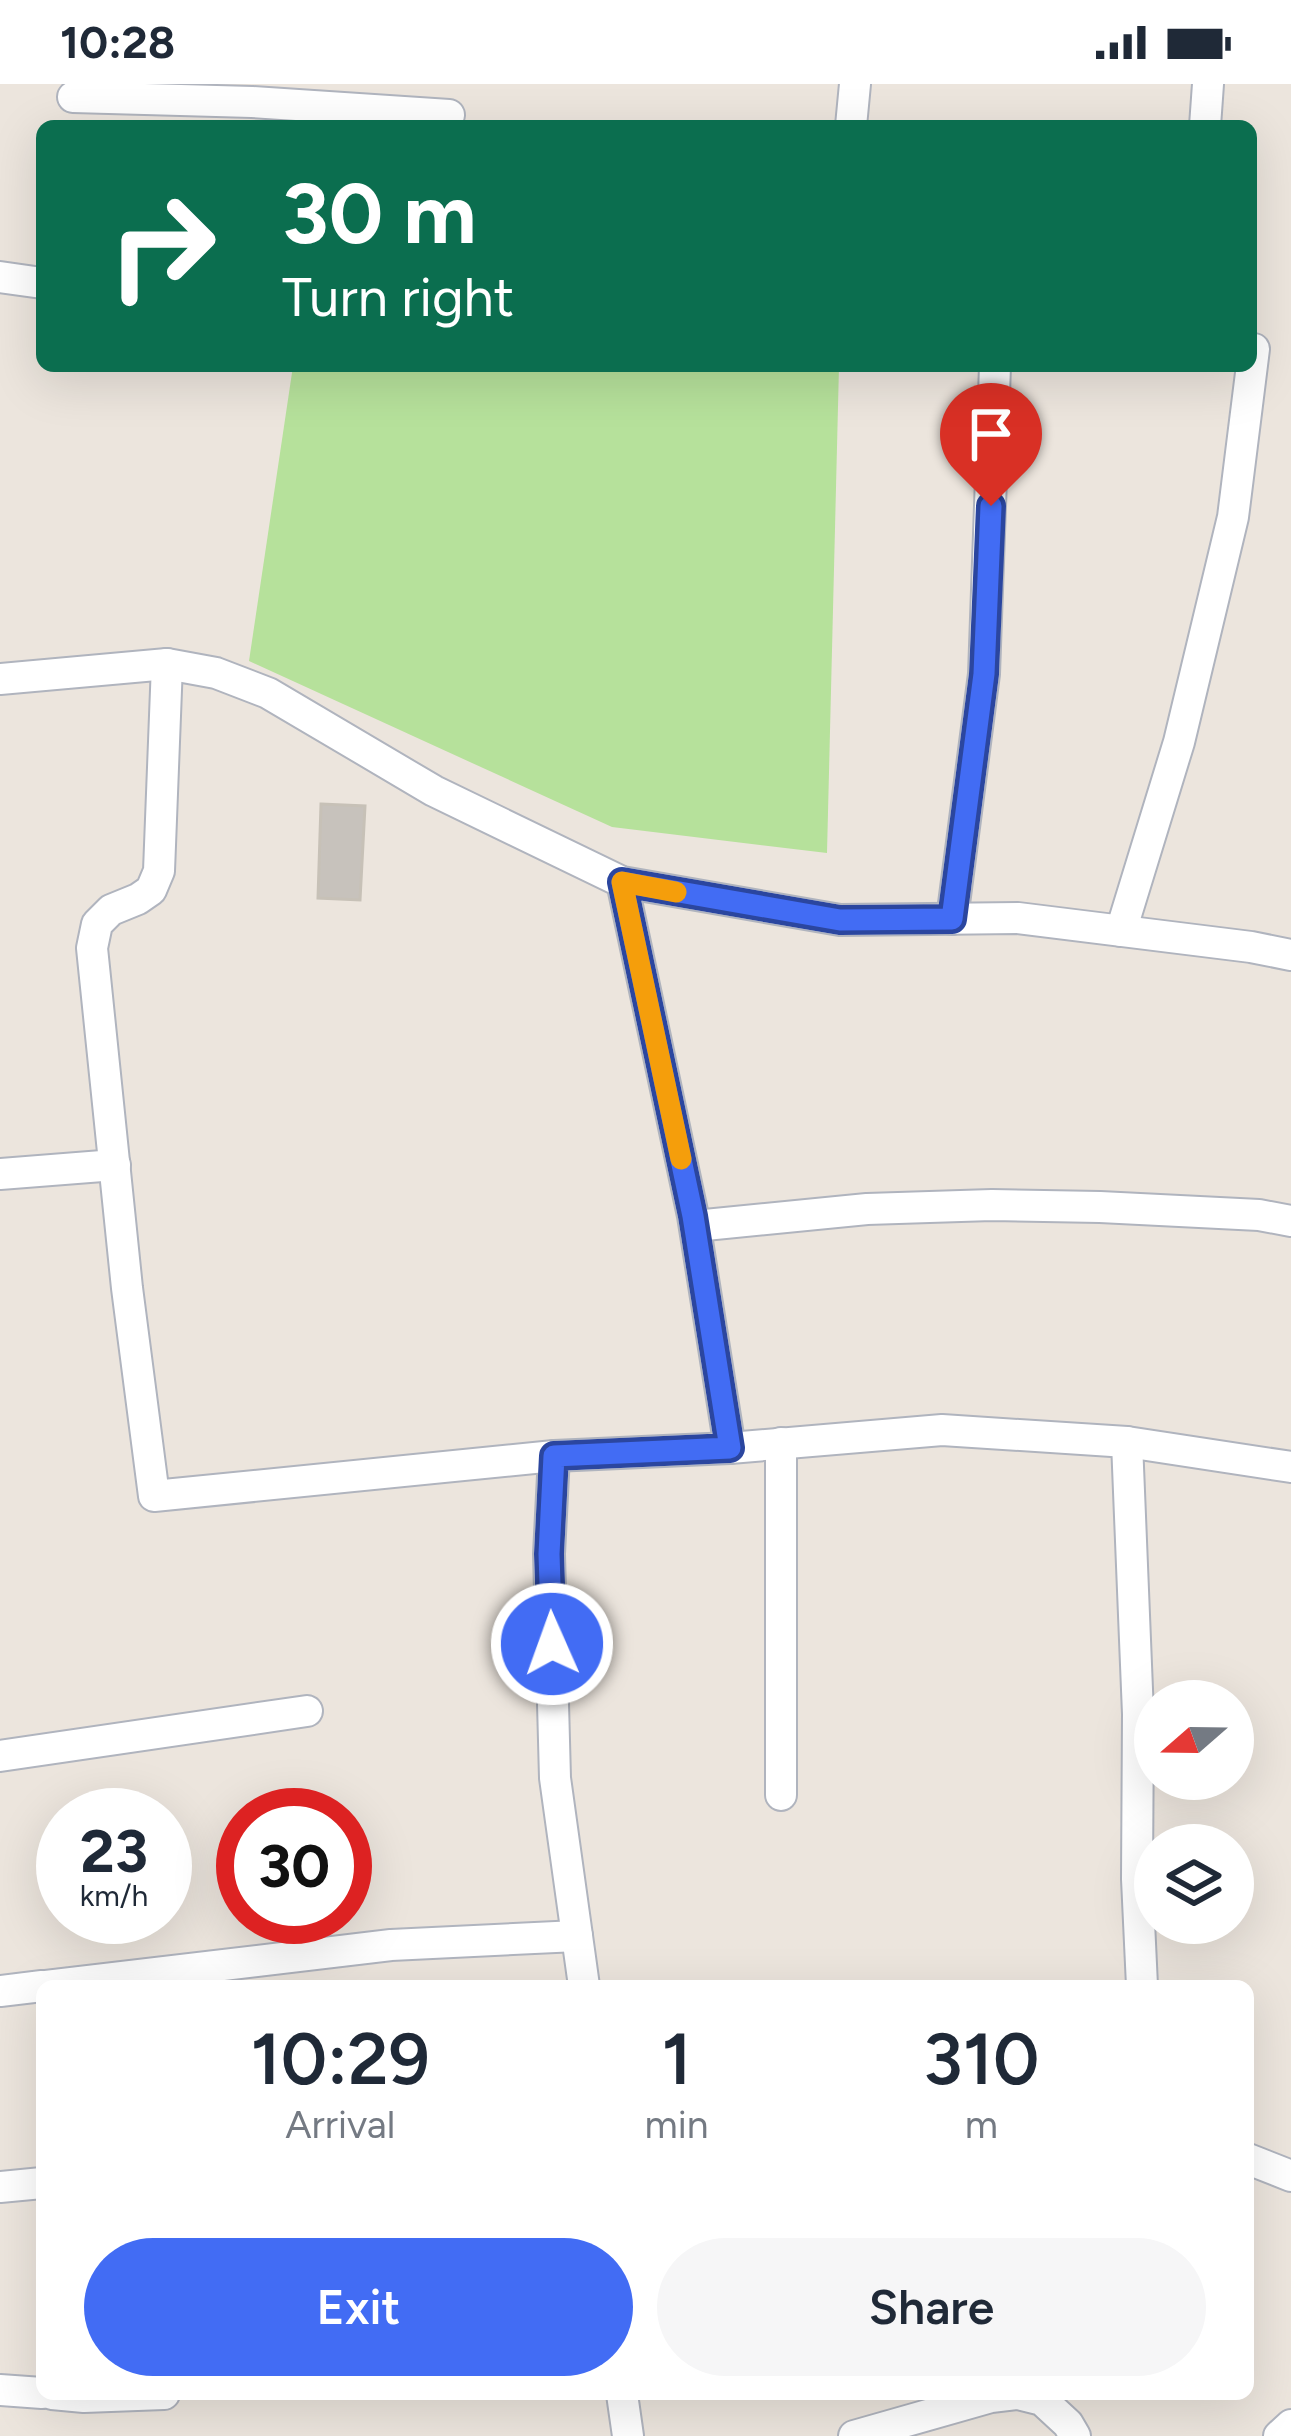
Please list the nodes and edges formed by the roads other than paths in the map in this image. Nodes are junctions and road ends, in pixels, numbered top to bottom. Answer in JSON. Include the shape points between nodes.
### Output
{"nodes":[{"id":1,"x":856,"y":84,"type":"edge"},
{"id":2,"x":1208,"y":84,"type":"edge"},
{"id":3,"x":253,"y":93,"type":"edge"},
{"id":4,"x":73,"y":97,"type":"dead end"},
{"id":5,"x":449,"y":115,"type":"dead end"},
{"id":6,"x":852,"y":120,"type":"edge"},
{"id":7,"x":1205,"y":120,"type":"edge"},
{"id":8,"x":0,"y":277,"type":"edge"},
{"id":9,"x":36,"y":282,"type":"edge"},
{"id":10,"x":994,"y":372,"type":"edge"},
{"id":11,"x":1251,"y":372,"type":"edge"},
{"id":12,"x":167,"y":664,"type":"junction"},
{"id":13,"x":0,"y":680,"type":"edge"},
{"id":14,"x":622,"y":882,"type":"junction"},
{"id":15,"x":952,"y":919,"type":"junction"},
{"id":16,"x":1121,"y":931,"type":"junction"},
{"id":17,"x":1291,"y":955,"type":"edge"},
{"id":18,"x":115,"y":1166,"type":"junction"},
{"id":19,"x":0,"y":1174,"type":"edge"},
{"id":20,"x":1291,"y":1221,"type":"edge"},
{"id":21,"x":695,"y":1226,"type":"junction"},
{"id":22,"x":1126,"y":1442,"type":"junction"},
{"id":23,"x":781,"y":1443,"type":"junction"},
{"id":24,"x":730,"y":1448,"type":"junction"},
{"id":25,"x":554,"y":1456,"type":"junction"},
{"id":26,"x":1291,"y":1466,"type":"edge"},
{"id":27,"x":307,"y":1711,"type":"dead end"},
{"id":28,"x":0,"y":1756,"type":"edge"},
{"id":29,"x":781,"y":1796,"type":"dead end"},
{"id":30,"x":577,"y":1936,"type":"junction"},
{"id":31,"x":95,"y":1980,"type":"edge"},
{"id":32,"x":583,"y":1980,"type":"edge"},
{"id":33,"x":1142,"y":1980,"type":"edge"},
{"id":34,"x":36,"y":1987,"type":"edge"},
{"id":35,"x":0,"y":1991,"type":"edge"},
{"id":36,"x":1254,"y":2161,"type":"edge"},
{"id":37,"x":1291,"y":2176,"type":"edge"},
{"id":38,"x":36,"y":2184,"type":"edge"},
{"id":39,"x":0,"y":2187,"type":"edge"},
{"id":40,"x":0,"y":2390,"type":"edge"},
{"id":41,"x":36,"y":2393,"type":"edge"},
{"id":42,"x":623,"y":2400,"type":"edge"},
{"id":43,"x":980,"y":2400,"type":"edge"},
{"id":44,"x":1042,"y":2400,"type":"edge"},
{"id":45,"x":1291,"y":2425,"type":"edge"},
{"id":46,"x":628,"y":2436,"type":"edge"},
{"id":47,"x":854,"y":2436,"type":"edge"},
{"id":48,"x":1076,"y":2436,"type":"edge"},
{"id":49,"x":1279,"y":2436,"type":"edge"}],
"edges":[{"from":1,"to":6,"type":"street"},
{"from":2,"to":7,"type":"street"},
{"from":3,"to":4,"type":"street"},
{"from":3,"to":5,"type":"street"},
{"from":8,"to":9,"type":"street"},
{"from":10,"to":15,"type":"street","via":[[984,674]]},
{"from":11,"to":16,"type":"street","via":[[1233,517],[1179,742]]},
{"from":12,"to":13,"type":"street"},
{"from":12,"to":14,"type":"street","via":[[268,693],[434,791]]},
{"from":12,"to":18,"type":"street","via":[[159,871],[152,890],[97,924],[92,948]]},
{"from":14,"to":15,"type":"street","via":[[840,920]]},
{"from":14,"to":21,"type":"street"},
{"from":15,"to":16,"type":"street"},
{"from":16,"to":17,"type":"street"},
{"from":18,"to":19,"type":"street"},
{"from":18,"to":25,"type":"street","via":[[154,1496]]},
{"from":20,"to":21,"type":"street","via":[[992,1204]]},
{"from":21,"to":24,"type":"street"},
{"from":22,"to":23,"type":"street","via":[[942,1430]]},
{"from":22,"to":26,"type":"street"},
{"from":22,"to":33,"type":"street"},
{"from":23,"to":24,"type":"street"},
{"from":23,"to":29,"type":"street"},
{"from":24,"to":25,"type":"street"},
{"from":25,"to":30,"type":"street","via":[[556,1778]]},
{"from":27,"to":28,"type":"street"},
{"from":30,"to":31,"type":"street","via":[[391,1945]]},
{"from":30,"to":32,"type":"street"},
{"from":34,"to":35,"type":"street"},
{"from":36,"to":37,"type":"street"},
{"from":38,"to":39,"type":"street"},
{"from":40,"to":41,"type":"street"},
{"from":42,"to":46,"type":"street"},
{"from":43,"to":47,"type":"street"},
{"from":44,"to":48,"type":"street"},
{"from":45,"to":49,"type":"street"}]}
